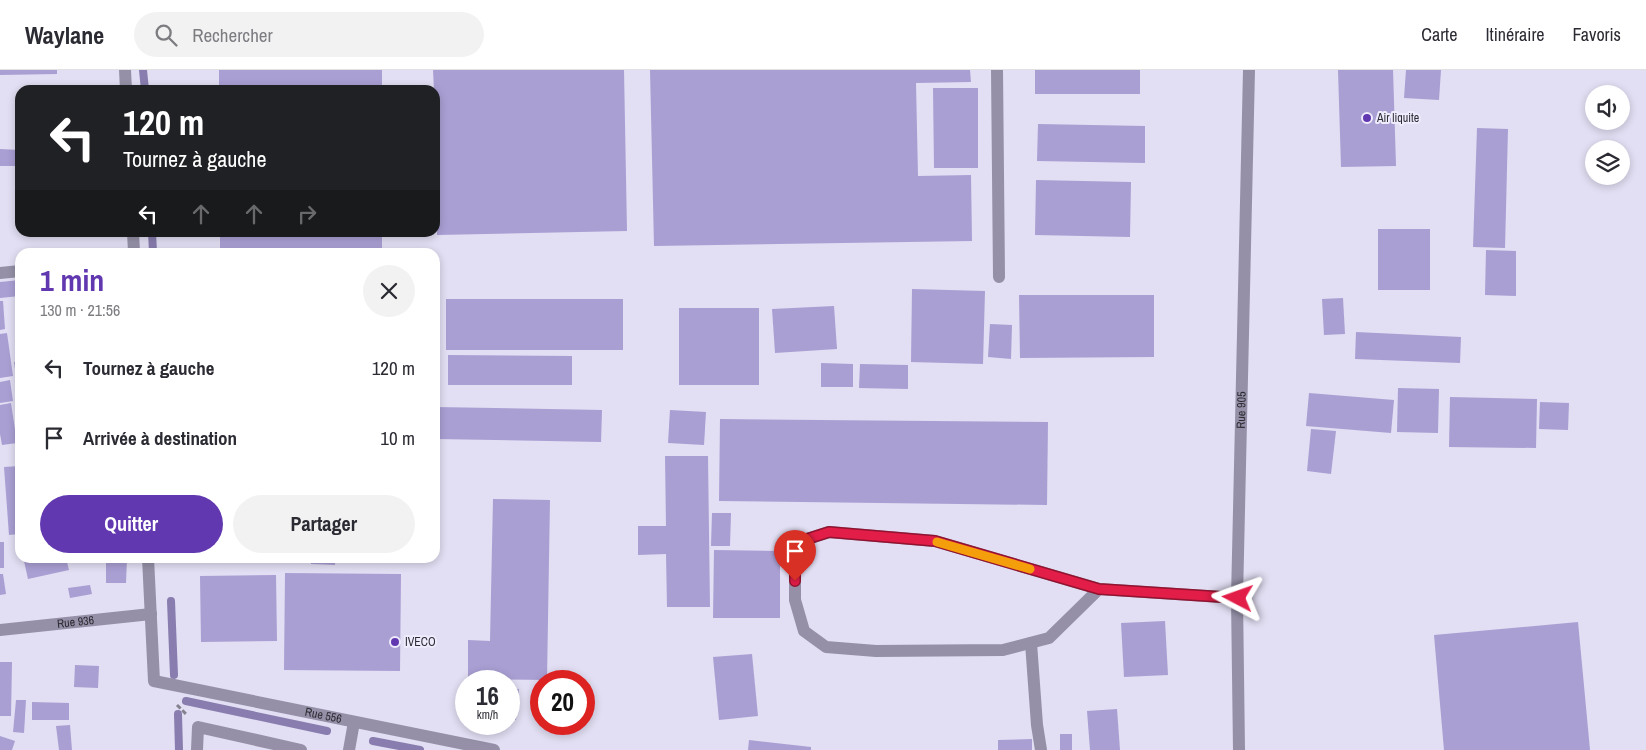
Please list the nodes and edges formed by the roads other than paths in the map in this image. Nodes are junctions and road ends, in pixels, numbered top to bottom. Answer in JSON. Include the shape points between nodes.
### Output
{"nodes":[{"id":1,"x":125,"y":70,"type":"edge"},
{"id":2,"x":997,"y":70,"type":"edge"},
{"id":3,"x":1249,"y":70,"type":"edge"},
{"id":4,"x":126,"y":85,"type":"edge"},
{"id":5,"x":15,"y":272,"type":"edge"},
{"id":6,"x":0,"y":273,"type":"edge"},
{"id":7,"x":999,"y":276,"type":"dead end"},
{"id":8,"x":148,"y":563,"type":"edge"},
{"id":9,"x":1099,"y":589,"type":"junction"},
{"id":10,"x":1238,"y":598,"type":"junction"},
{"id":11,"x":151,"y":614,"type":"junction"},
{"id":12,"x":0,"y":630,"type":"edge"},
{"id":13,"x":1031,"y":643,"type":"junction"},
{"id":14,"x":354,"y":722,"type":"junction"},
{"id":15,"x":197,"y":750,"type":"edge"},
{"id":16,"x":301,"y":750,"type":"edge"},
{"id":17,"x":349,"y":750,"type":"edge"},
{"id":18,"x":494,"y":750,"type":"edge"},
{"id":19,"x":1041,"y":750,"type":"edge"},
{"id":20,"x":1239,"y":750,"type":"edge"}],
"edges":[{"from":1,"to":4,"type":"street"},
{"from":2,"to":7,"type":"street"},
{"from":3,"to":10,"type":"street","name":"Rue 905"},
{"from":5,"to":6,"type":"street"},
{"from":8,"to":11,"type":"street"},
{"from":9,"to":10,"type":"street"},
{"from":9,"to":13,"type":"street","via":[[1050,638]]},
{"from":9,"to":13,"type":"street","via":[[935,541],[829,532],[804,540],[795,563],[795,600],[804,631],[826,647],[876,651],[1003,650]]},
{"from":10,"to":20,"type":"street","name":"Rue 905"},
{"from":11,"to":12,"type":"street","name":"Rue 936"},
{"from":11,"to":14,"type":"street","name":"Rue 556","via":[[154,681]]},
{"from":13,"to":19,"type":"street"},
{"from":14,"to":17,"type":"street"},
{"from":14,"to":18,"type":"street","name":"Rue 556"},
{"from":15,"to":16,"type":"street","via":[[198,727]]}]}
